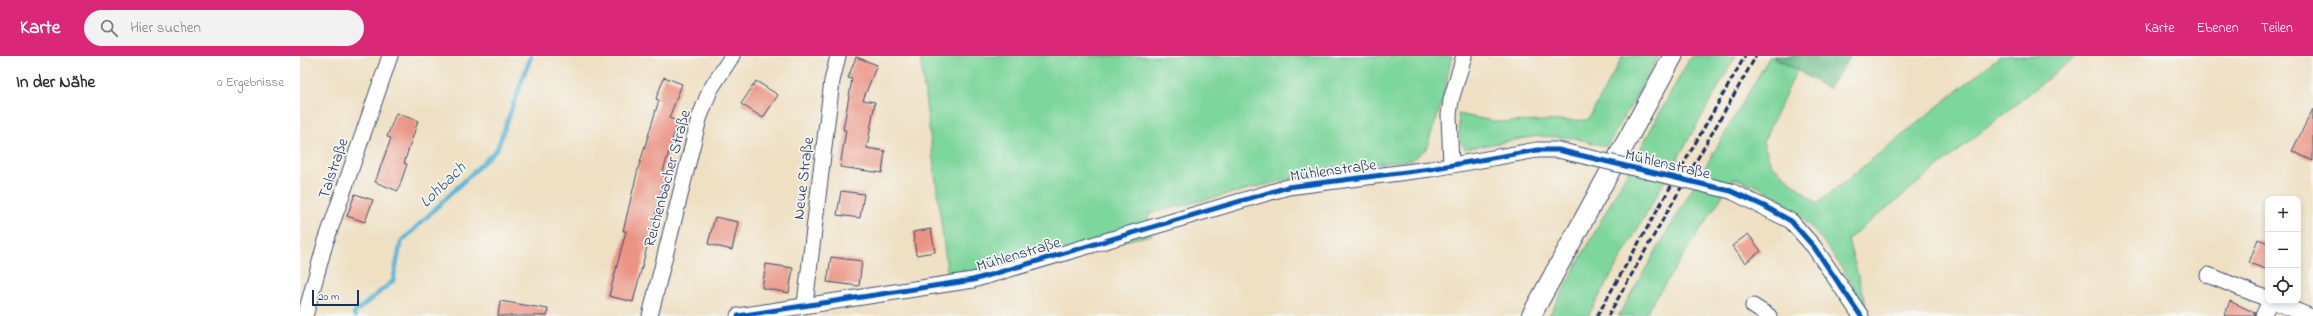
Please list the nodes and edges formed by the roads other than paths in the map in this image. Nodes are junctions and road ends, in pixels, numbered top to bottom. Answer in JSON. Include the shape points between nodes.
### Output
{"nodes":[{"id":1,"x":390,"y":56,"type":"edge"},
{"id":2,"x":732,"y":56,"type":"edge"},
{"id":3,"x":838,"y":56,"type":"edge"},
{"id":4,"x":1464,"y":56,"type":"edge"},
{"id":5,"x":1673,"y":56,"type":"edge"},
{"id":6,"x":1451,"y":166,"type":"junction"},
{"id":7,"x":2208,"y":275,"type":"dead end"},
{"id":8,"x":2265,"y":298,"type":"edge"},
{"id":9,"x":805,"y":304,"type":"junction"},
{"id":10,"x":2269,"y":304,"type":"edge"},
{"id":11,"x":2281,"y":304,"type":"edge"},
{"id":12,"x":1753,"y":306,"type":"dead end"},
{"id":13,"x":305,"y":316,"type":"edge"},
{"id":14,"x":650,"y":316,"type":"edge"},
{"id":15,"x":738,"y":316,"type":"edge"},
{"id":16,"x":1531,"y":316,"type":"edge"},
{"id":17,"x":1769,"y":316,"type":"edge"},
{"id":18,"x":1860,"y":316,"type":"edge"},
{"id":19,"x":2263,"y":316,"type":"edge"},
{"id":20,"x":2309,"y":316,"type":"edge"}],
"edges":[{"from":1,"to":13,"type":"street","name":"Talstraße","via":[[325,244]]},
{"from":2,"to":14,"type":"street","name":"Reichenbacher Straße","via":[[710,90],[699,118]]},
{"from":3,"to":9,"type":"street","name":"Neue Straße","via":[[832,81]]},
{"from":4,"to":6,"type":"street","via":[[1450,108]]},
{"from":5,"to":16,"type":"main road"},
{"from":6,"to":9,"type":"street","name":"Mühlenstraße","via":[[1288,187],[973,280]]},
{"from":6,"to":18,"type":"street","name":"Mühlenstraße","bridge":true,"via":[[1537,150],[1558,150],[1731,191],[1791,221],[1814,247]]},
{"from":7,"to":8,"type":"street"},
{"from":9,"to":15,"type":"street","name":"Mühlenstraße"},
{"from":10,"to":19,"type":"street"},
{"from":11,"to":20,"type":"street"},
{"from":12,"to":17,"type":"street"}]}
